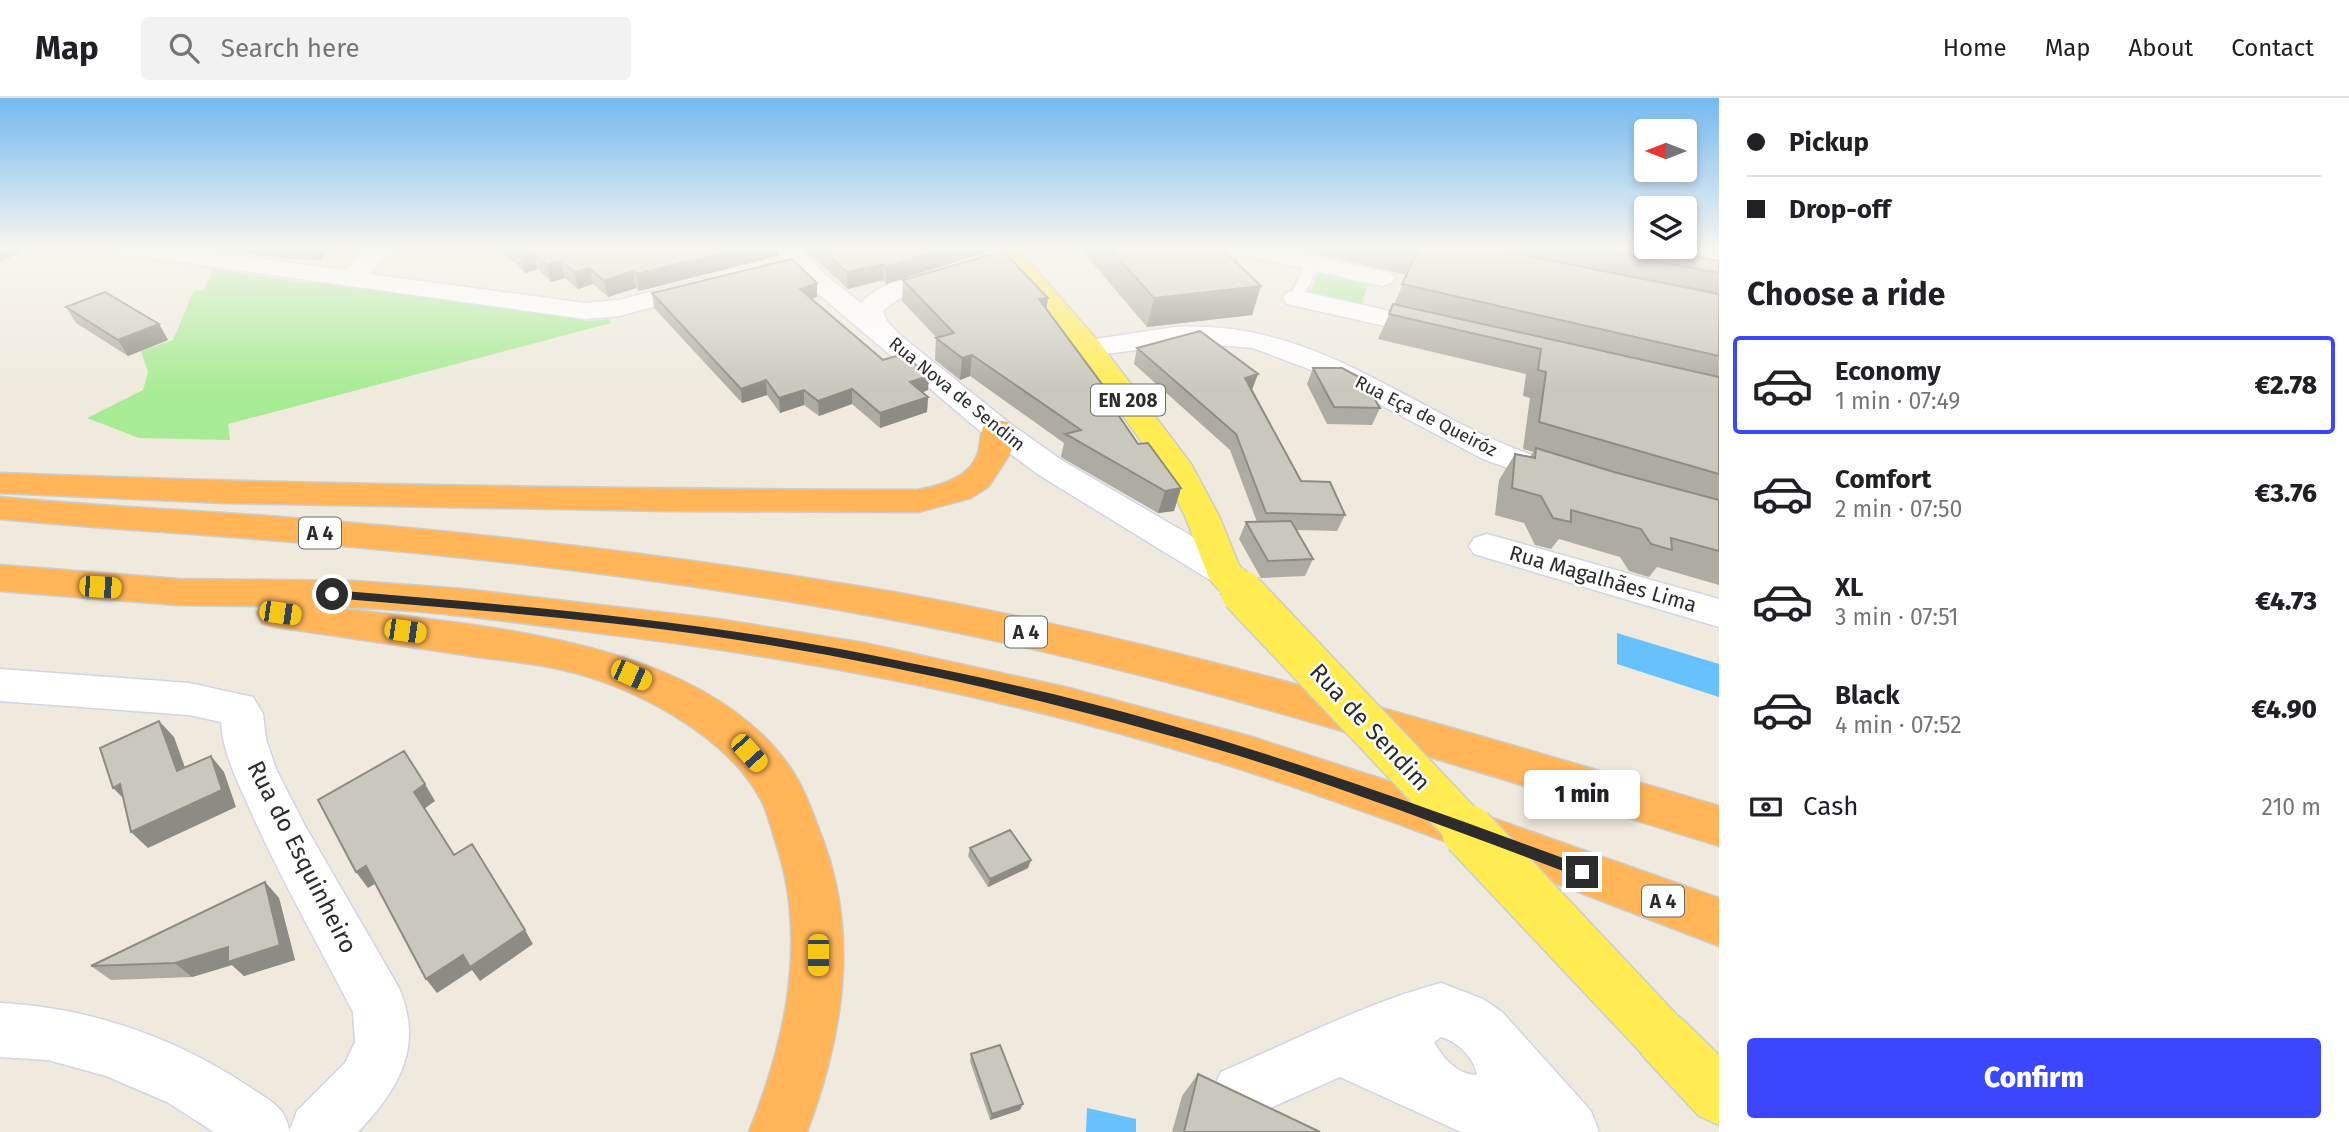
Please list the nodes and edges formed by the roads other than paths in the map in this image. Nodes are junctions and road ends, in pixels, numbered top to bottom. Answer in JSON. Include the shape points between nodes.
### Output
{"nodes":[{"id":1,"x":476,"y":295,"type":"edge"},
{"id":2,"x":665,"y":295,"type":"edge"},
{"id":3,"x":836,"y":295,"type":"edge"},
{"id":4,"x":846,"y":295,"type":"edge"},
{"id":5,"x":877,"y":295,"type":"edge"},
{"id":6,"x":887,"y":295,"type":"edge"},
{"id":7,"x":1044,"y":295,"type":"edge"},
{"id":8,"x":1297,"y":295,"type":"edge"},
{"id":9,"x":1376,"y":295,"type":"edge"},
{"id":10,"x":1296,"y":298,"type":"joint"},
{"id":11,"x":1369,"y":314,"type":"junction"},
{"id":12,"x":1464,"y":337,"type":"edge"},
{"id":13,"x":891,"y":340,"type":"junction"},
{"id":14,"x":1089,"y":348,"type":"junction"},
{"id":15,"x":997,"y":429,"type":"junction"},
{"id":16,"x":1584,"y":482,"type":"edge"},
{"id":17,"x":0,"y":483,"type":"edge"},
{"id":18,"x":0,"y":508,"type":"edge"},
{"id":19,"x":1202,"y":516,"type":"junction"},
{"id":20,"x":1144,"y":523,"type":"junction"},
{"id":21,"x":1487,"y":546,"type":"dead end"},
{"id":22,"x":1227,"y":576,"type":"junction"},
{"id":23,"x":0,"y":578,"type":"edge"},
{"id":24,"x":178,"y":592,"type":"junction"},
{"id":25,"x":1719,"y":613,"type":"edge"},
{"id":26,"x":0,"y":685,"type":"edge"},
{"id":27,"x":1405,"y":733,"type":"junction"},
{"id":28,"x":1719,"y":827,"type":"edge"},
{"id":29,"x":1719,"y":846,"type":"edge"},
{"id":30,"x":1607,"y":881,"type":"junction"},
{"id":31,"x":1719,"y":922,"type":"edge"},
{"id":32,"x":1719,"y":929,"type":"edge"},
{"id":33,"x":1416,"y":1016,"type":"junction"},
{"id":34,"x":0,"y":1030,"type":"edge"},
{"id":35,"x":1338,"y":1048,"type":"junction"},
{"id":36,"x":1497,"y":1048,"type":"junction"},
{"id":37,"x":1241,"y":1092,"type":"edge"},
{"id":38,"x":1719,"y":1097,"type":"edge"},
{"id":39,"x":1456,"y":1100,"type":"junction"},
{"id":40,"x":261,"y":1132,"type":"edge"},
{"id":41,"x":318,"y":1132,"type":"edge"},
{"id":42,"x":778,"y":1132,"type":"edge"},
{"id":43,"x":1527,"y":1132,"type":"edge"},
{"id":44,"x":1570,"y":1132,"type":"edge"}],
"edges":[{"from":1,"to":2,"type":"street","via":[[595,312]]},
{"from":3,"to":13,"type":"street","name":"Rua Nova de Sendim"},
{"from":4,"to":5,"type":"street"},
{"from":6,"to":13,"type":"street","via":[[869,310],[874,324]]},
{"from":7,"to":14,"type":"main road","number":"EN 208"},
{"from":8,"to":10,"type":"lane"},
{"from":9,"to":11,"type":"street"},
{"from":10,"to":11,"type":"street"},
{"from":11,"to":12,"type":"street"},
{"from":13,"to":15,"type":"street","name":"Rua Nova de Sendim"},
{"from":14,"to":16,"type":"street","name":"Rua Eça de Queiróz","via":[[1184,335],[1228,336],[1270,344],[1378,390],[1482,447]]},
{"from":14,"to":19,"type":"main road","number":"EN 208","via":[[1179,471]]},
{"from":15,"to":17,"type":"highway","via":[[995,452],[977,479],[947,495],[909,502],[225,492]]},
{"from":15,"to":20,"type":"street","name":"Rua Nova de Sendim","via":[[1051,468]]},
{"from":18,"to":27,"type":"highway","number":"A 4","via":[[497,550],[812,592],[1066,640]]},
{"from":19,"to":20,"type":"street","name":"Rua Nova de Sendim","via":[[1171,527]]},
{"from":19,"to":22,"type":"main road","number":"EN 208"},
{"from":20,"to":22,"type":"street","name":"Rua Nova de Sendim"},
{"from":21,"to":25,"type":"street","name":"Rua Magalhães Lima"},
{"from":22,"to":38,"type":"main road","name":"Rua de Sendim","number":"EN 208","bridge":true},
{"from":23,"to":24,"type":"highway","number":"A 4"},
{"from":24,"to":30,"type":"highway","number":"A 4","via":[[354,594],[463,603],[718,633],[864,658],[1160,727],[1382,798]]},
{"from":24,"to":42,"type":"highway","via":[[280,613],[559,654],[641,680],[721,726],[774,782],[806,853],[816,894],[818,977],[801,1067]]},
{"from":26,"to":41,"type":"street","name":"Rua do Esquinheiro","via":[[189,699],[238,709],[242,714],[254,769],[287,839],[380,1007],[383,1045],[365,1083]]},
{"from":27,"to":28,"type":"highway"},
{"from":27,"to":29,"type":"highway","number":"A 4"},
{"from":30,"to":31,"type":"highway","number":"A 4"},
{"from":30,"to":32,"type":"highway"},
{"from":33,"to":35,"type":"street"},
{"from":33,"to":36,"type":"street","via":[[1427,1011],[1456,1013],[1486,1033]]},
{"from":33,"to":39,"type":"street","via":[[1406,1040],[1410,1055],[1431,1085]]},
{"from":34,"to":40,"type":"street","via":[[47,1032],[139,1059],[177,1074],[236,1110]]},
{"from":35,"to":37,"type":"street"},
{"from":35,"to":39,"type":"street"},
{"from":36,"to":39,"type":"street","via":[[1506,1078],[1502,1091],[1494,1101],[1480,1104]]},
{"from":36,"to":44,"type":"street"},
{"from":39,"to":43,"type":"street"}]}
